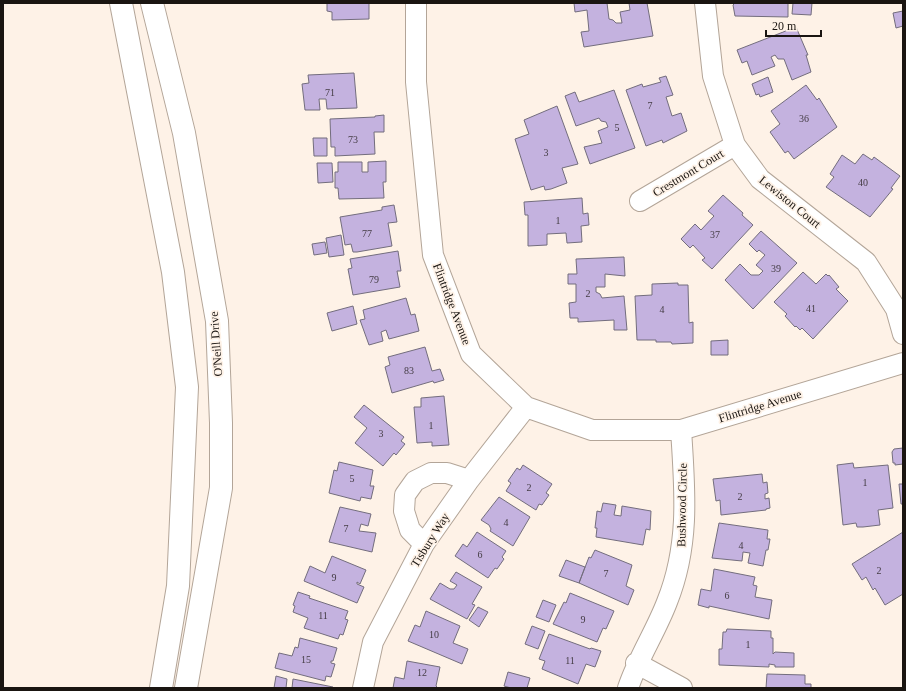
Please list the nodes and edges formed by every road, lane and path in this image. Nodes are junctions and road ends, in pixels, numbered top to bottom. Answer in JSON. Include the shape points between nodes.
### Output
{"nodes":[{"id":1,"x":121,"y":3,"type":"edge"},
{"id":2,"x":152,"y":3,"type":"edge"},
{"id":3,"x":416,"y":3,"type":"edge"},
{"id":4,"x":705,"y":3,"type":"edge"},
{"id":5,"x":735,"y":145,"type":"junction"},
{"id":6,"x":640,"y":201,"type":"dead end"},
{"id":7,"x":903,"y":334,"type":"edge"},
{"id":8,"x":903,"y":363,"type":"edge"},
{"id":9,"x":526,"y":407,"type":"junction"},
{"id":10,"x":681,"y":430,"type":"junction"},
{"id":11,"x":469,"y":480,"type":"junction"},
{"id":12,"x":424,"y":544,"type":"junction"},
{"id":13,"x":636,"y":663,"type":"junction"},
{"id":14,"x":161,"y":688,"type":"edge"},
{"id":15,"x":186,"y":688,"type":"edge"},
{"id":16,"x":363,"y":688,"type":"edge"},
{"id":17,"x":628,"y":688,"type":"edge"},
{"id":18,"x":682,"y":688,"type":"edge"}],
"edges":[{"from":1,"to":14,"type":"main road","via":[[173,272],[187,387],[178,586]]},
{"from":2,"to":15,"type":"main road","name":"O'Neill Drive","via":[[184,133],[217,329],[221,488]]},
{"from":3,"to":9,"type":"street","name":"Flintridge Avenue","via":[[416,82],[433,255],[471,354]]},
{"from":4,"to":5,"type":"street","name":"Lewiston Court","via":[[713,76]]},
{"from":5,"to":6,"type":"street","name":"Crestmont Court"},
{"from":5,"to":7,"type":"street","name":"Lewiston Court","via":[[760,179],[866,262],[896,309]]},
{"from":8,"to":10,"type":"street","name":"Flintridge Avenue"},
{"from":9,"to":10,"type":"street","name":"Flintridge Avenue","via":[[592,430]]},
{"from":9,"to":11,"type":"street","name":"Tisbury Way"},
{"from":10,"to":13,"type":"street","name":"Bushwood Circle","via":[[685,489],[680,562],[667,603]]},
{"from":11,"to":12,"type":"street","name":"Tisbury Way"},
{"from":11,"to":12,"type":"street","via":[[447,473],[431,474],[415,481],[404,495],[404,511],[410,530]]},
{"from":12,"to":16,"type":"street","name":"Tisbury Way","via":[[373,642]]},
{"from":13,"to":17,"type":"street","name":"Bushwood Circle"},
{"from":13,"to":18,"type":"street"}]}
